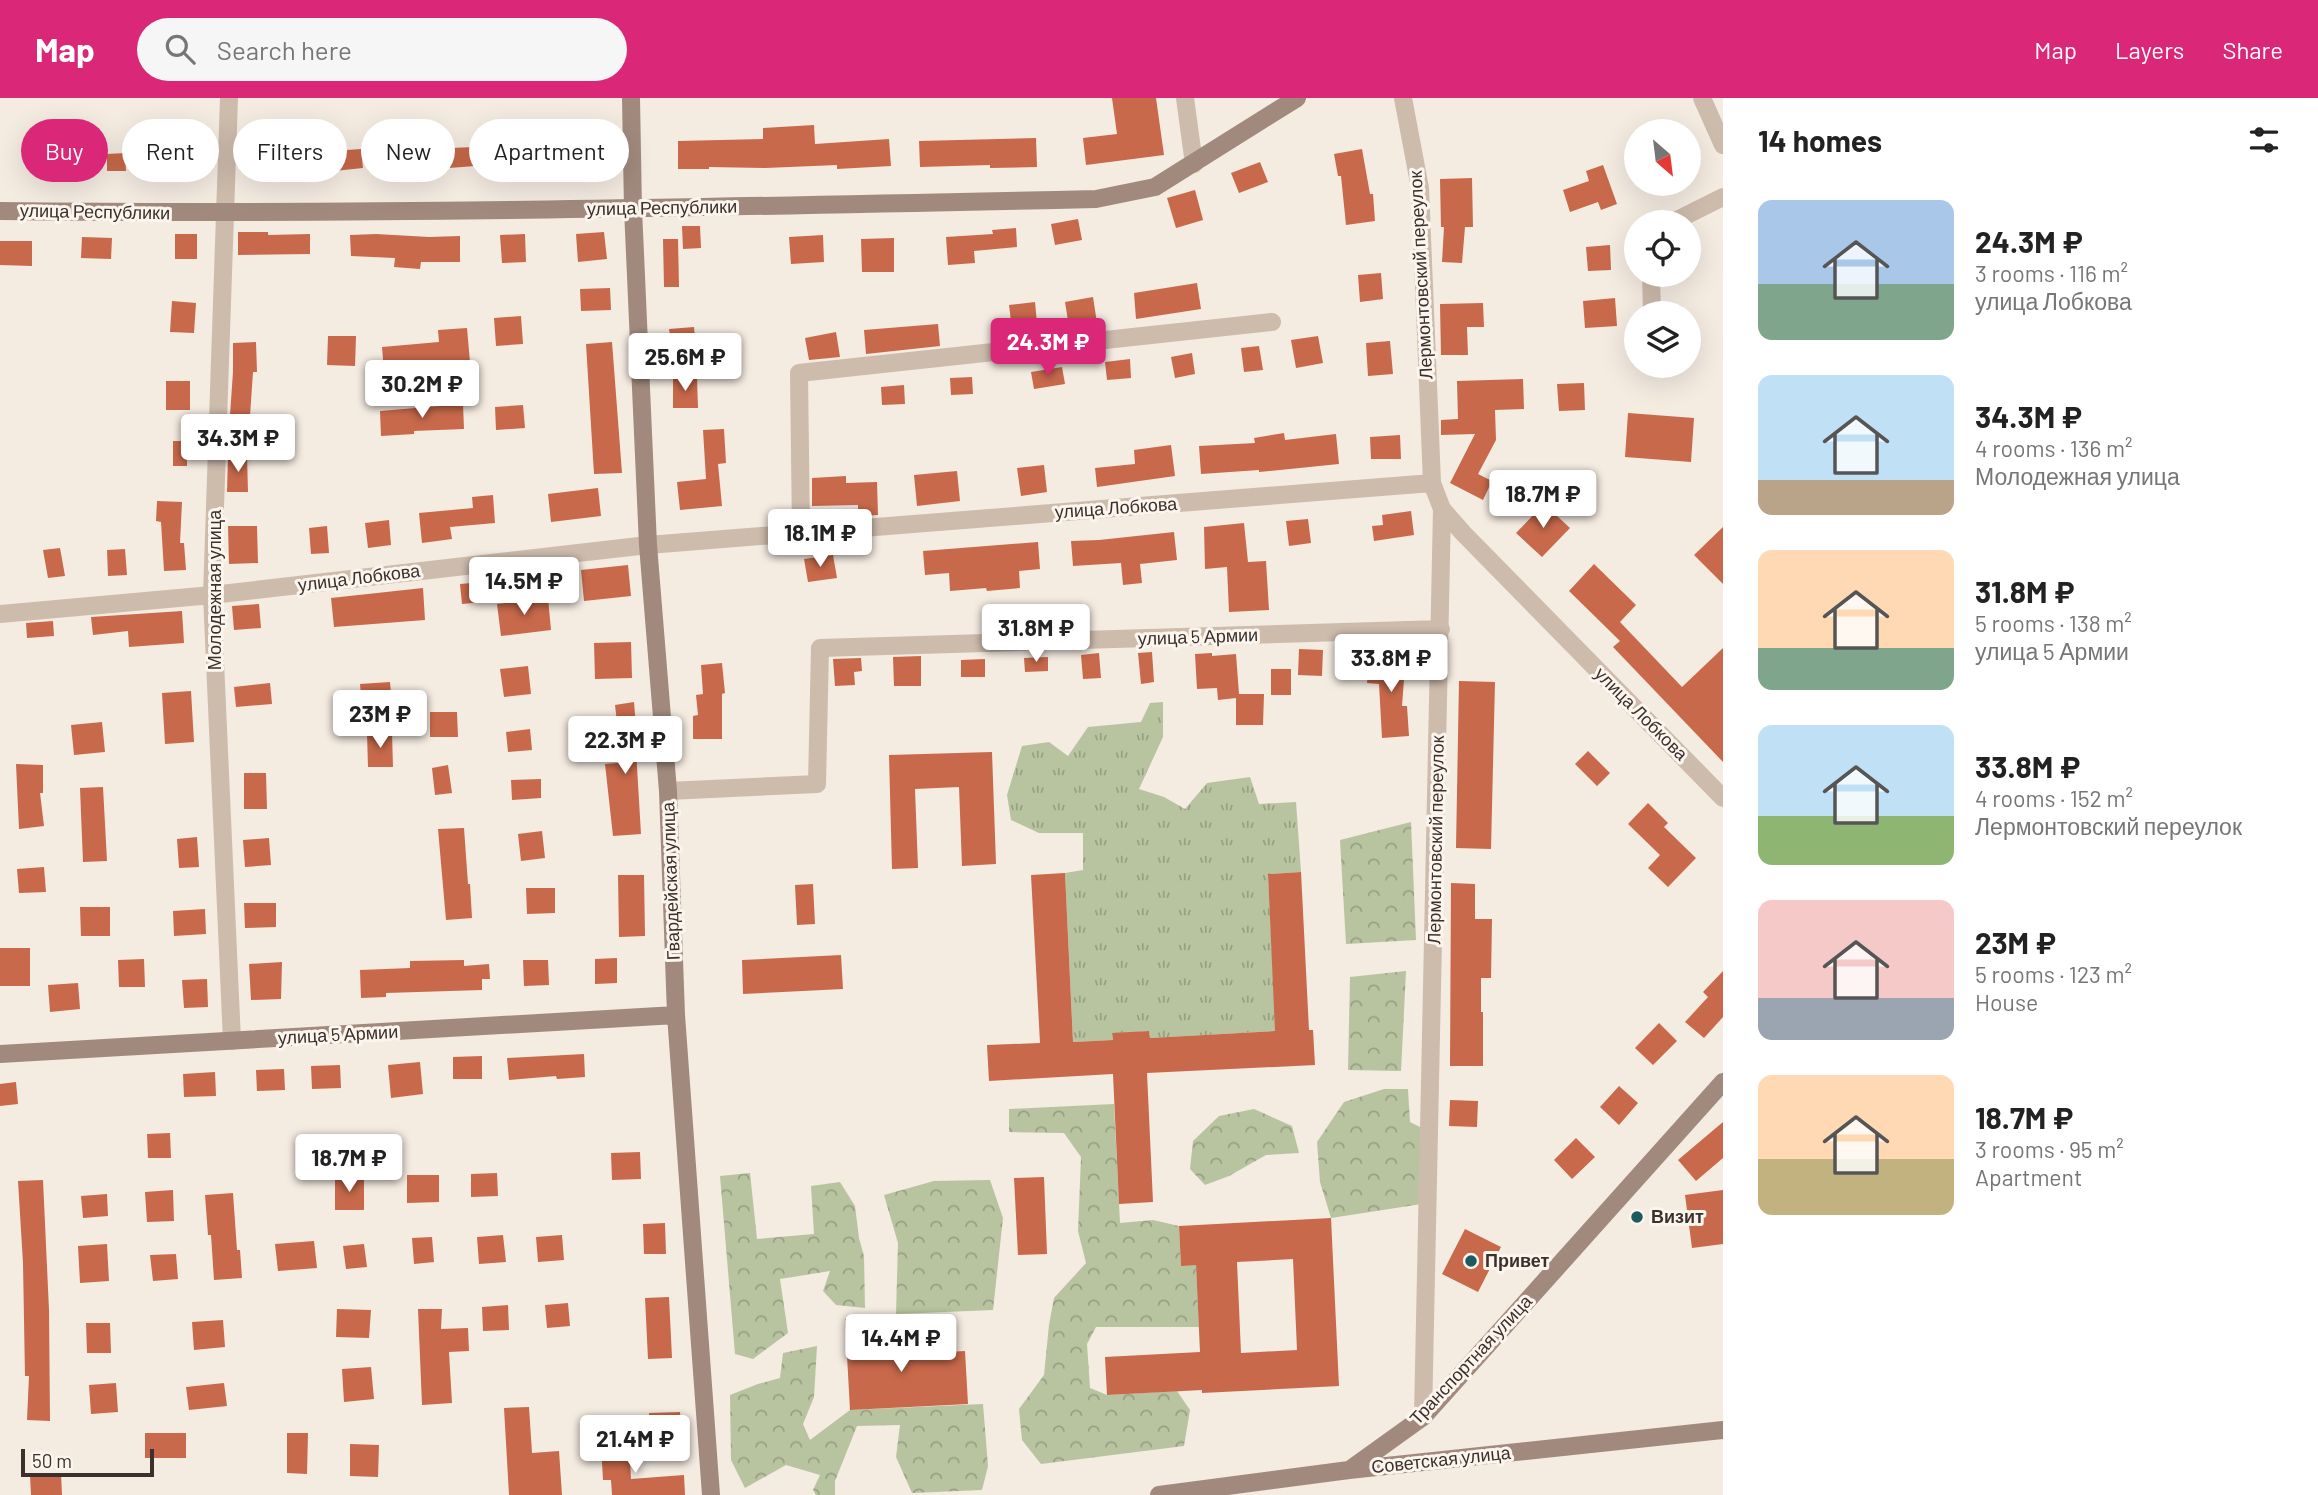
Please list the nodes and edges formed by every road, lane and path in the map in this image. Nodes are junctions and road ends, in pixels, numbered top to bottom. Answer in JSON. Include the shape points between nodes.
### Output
{"nodes":[{"id":1,"x":229,"y":98,"type":"edge"},
{"id":2,"x":631,"y":98,"type":"edge"},
{"id":3,"x":1185,"y":98,"type":"edge"},
{"id":4,"x":1297,"y":98,"type":"edge"},
{"id":5,"x":1403,"y":98,"type":"edge"},
{"id":6,"x":1702,"y":98,"type":"edge"},
{"id":7,"x":1723,"y":145,"type":"edge"},
{"id":8,"x":1194,"y":164,"type":"junction"},
{"id":9,"x":1723,"y":197,"type":"edge"},
{"id":10,"x":633,"y":209,"type":"junction"},
{"id":11,"x":1697,"y":210,"type":"edge"},
{"id":12,"x":0,"y":211,"type":"edge"},
{"id":13,"x":223,"y":214,"type":"junction"},
{"id":14,"x":1272,"y":323,"type":"dead end"},
{"id":15,"x":1432,"y":483,"type":"junction"},
{"id":16,"x":1442,"y":509,"type":"junction"},
{"id":17,"x":801,"y":532,"type":"junction"},
{"id":18,"x":648,"y":545,"type":"junction"},
{"id":19,"x":212,"y":595,"type":"junction"},
{"id":20,"x":0,"y":614,"type":"edge"},
{"id":21,"x":1441,"y":629,"type":"junction"},
{"id":22,"x":668,"y":791,"type":"junction"},
{"id":23,"x":1723,"y":798,"type":"edge"},
{"id":24,"x":676,"y":1015,"type":"junction"},
{"id":25,"x":232,"y":1041,"type":"junction"},
{"id":26,"x":0,"y":1054,"type":"edge"},
{"id":27,"x":1723,"y":1082,"type":"edge"},
{"id":28,"x":1423,"y":1417,"type":"junction"},
{"id":29,"x":1723,"y":1430,"type":"edge"},
{"id":30,"x":1349,"y":1470,"type":"junction"},
{"id":31,"x":711,"y":1495,"type":"edge"},
{"id":32,"x":1159,"y":1495,"type":"edge"}],
"edges":[{"from":1,"to":13,"type":"street","name":"Молодежная улица"},
{"from":2,"to":10,"type":"main road","name":"Гвардейская улица"},
{"from":3,"to":8,"type":"street"},
{"from":4,"to":8,"type":"main road","name":"улица Республики"},
{"from":5,"to":15,"type":"street","name":"Лермонтовский переулок","via":[[1420,188]]},
{"from":6,"to":7,"type":"street"},
{"from":8,"to":10,"type":"main road","name":"улица Республики","via":[[1155,187],[1096,200]]},
{"from":9,"to":11,"type":"street"},
{"from":10,"to":13,"type":"main road","name":"улица Республики"},
{"from":10,"to":18,"type":"main road","name":"Гвардейская улица"},
{"from":12,"to":13,"type":"main road","name":"улица Республики"},
{"from":13,"to":19,"type":"street","name":"Молодежная улица"},
{"from":14,"to":17,"type":"street","via":[[799,373]]},
{"from":15,"to":16,"type":"street","name":"Лермонтовский переулок"},
{"from":15,"to":17,"type":"street","name":"улица Лобкова"},
{"from":16,"to":21,"type":"street","name":"Лермонтовский переулок"},
{"from":16,"to":23,"type":"street","name":"улица Лобкова"},
{"from":17,"to":18,"type":"street","name":"улица Лобкова"},
{"from":18,"to":19,"type":"street","name":"улица Лобкова"},
{"from":18,"to":22,"type":"main road","name":"Гвардейская улица"},
{"from":19,"to":20,"type":"street","name":"улица Лобкова"},
{"from":19,"to":25,"type":"street","name":"Молодежная улица"},
{"from":21,"to":22,"type":"street","name":"улица 5 Армии","via":[[820,649],[817,784]]},
{"from":21,"to":28,"type":"street","name":"Лермонтовский переулок"},
{"from":22,"to":24,"type":"main road","name":"Гвардейская улица"},
{"from":24,"to":25,"type":"main road","name":"улица 5 Армии"},
{"from":24,"to":31,"type":"main road","name":"Гвардейская улица"},
{"from":25,"to":26,"type":"main road","name":"улица 5 Армии"},
{"from":27,"to":28,"type":"main road","name":"Транспортная улица"},
{"from":28,"to":30,"type":"main road","name":"Транспортная улица"},
{"from":29,"to":30,"type":"main road","name":"Советская улица"},
{"from":30,"to":32,"type":"main road","name":"Советская улица"}]}
